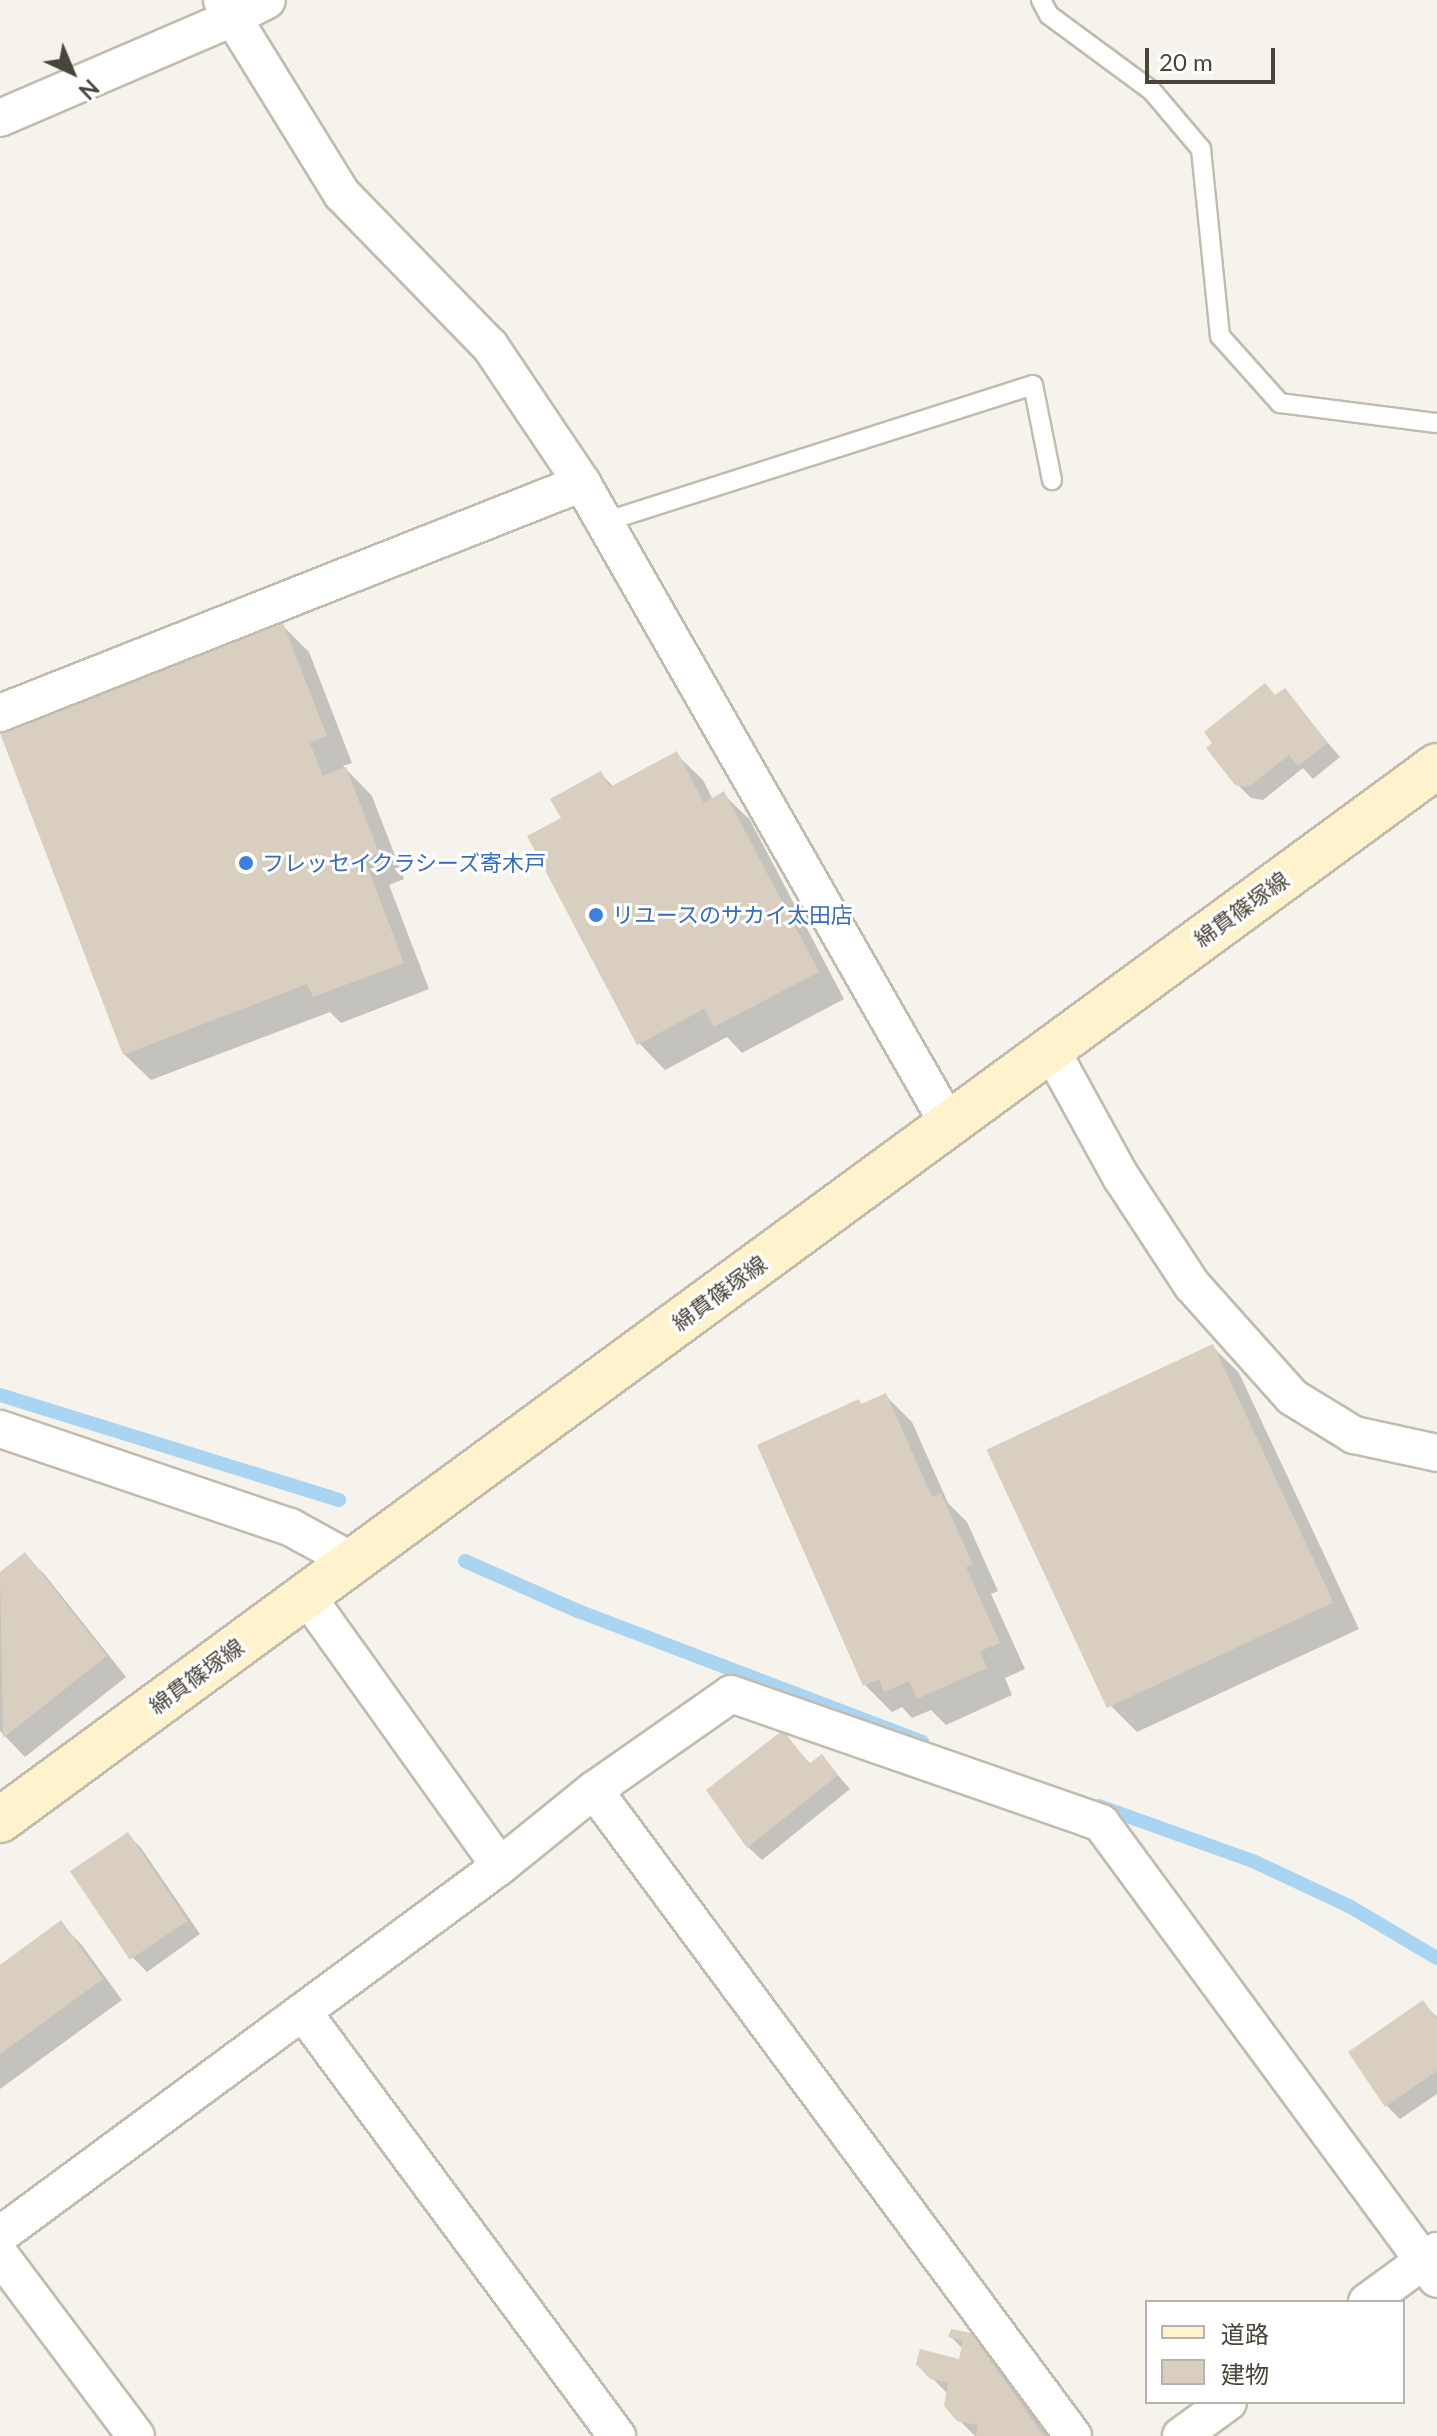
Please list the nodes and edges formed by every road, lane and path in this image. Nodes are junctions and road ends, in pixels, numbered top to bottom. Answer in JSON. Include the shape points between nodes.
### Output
{"nodes":[{"id":1,"x":267,"y":0,"type":"edge"},
{"id":2,"x":1041,"y":0,"type":"edge"},
{"id":3,"x":227,"y":9,"type":"edge"},
{"id":4,"x":0,"y":118,"type":"edge"},
{"id":5,"x":1437,"y":423,"type":"edge"},
{"id":6,"x":1052,"y":480,"type":"dead end"},
{"id":7,"x":582,"y":483,"type":"junction"},
{"id":8,"x":604,"y":522,"type":"junction"},
{"id":9,"x":0,"y":713,"type":"edge"},
{"id":10,"x":1437,"y":766,"type":"edge"},
{"id":11,"x":1050,"y":1048,"type":"junction"},
{"id":12,"x":948,"y":1123,"type":"junction"},
{"id":13,"x":0,"y":1429,"type":"edge"},
{"id":14,"x":1437,"y":1453,"type":"edge"},
{"id":15,"x":354,"y":1562,"type":"junction"},
{"id":16,"x":306,"y":1595,"type":"junction"},
{"id":17,"x":594,"y":1790,"type":"junction"},
{"id":18,"x":0,"y":1820,"type":"edge"},
{"id":19,"x":500,"y":1866,"type":"junction"},
{"id":20,"x":303,"y":2012,"type":"junction"},
{"id":21,"x":0,"y":2235,"type":"edge"},
{"id":22,"x":0,"y":2255,"type":"edge"},
{"id":23,"x":1433,"y":2264,"type":"edge"},
{"id":24,"x":1370,"y":2300,"type":"edge"},
{"id":25,"x":1225,"y":2404,"type":"edge"},
{"id":26,"x":136,"y":2436,"type":"edge"},
{"id":27,"x":617,"y":2436,"type":"edge"},
{"id":28,"x":1073,"y":2436,"type":"edge"},
{"id":29,"x":1181,"y":2436,"type":"edge"}],
"edges":[{"from":1,"to":3,"type":"street"},
{"from":2,"to":5,"type":"lane","via":[[1049,15],[1152,91],[1201,149],[1220,336],[1280,403]]},
{"from":3,"to":4,"type":"street"},
{"from":3,"to":7,"type":"street","via":[[342,194],[490,346]]},
{"from":6,"to":8,"type":"lane","via":[[1033,385]]},
{"from":7,"to":8,"type":"street"},
{"from":7,"to":9,"type":"street"},
{"from":8,"to":12,"type":"street"},
{"from":10,"to":11,"type":"main road","name":"綿貫篠塚線"},
{"from":11,"to":12,"type":"main road","name":"綿貫篠塚線"},
{"from":11,"to":14,"type":"street","via":[[1121,1177],[1192,1285],[1292,1397],[1354,1435]]},
{"from":12,"to":15,"type":"main road","name":"綿貫篠塚線"},
{"from":13,"to":15,"type":"street","via":[[290,1527]]},
{"from":15,"to":16,"type":"main road","name":"綿貫篠塚線"},
{"from":16,"to":18,"type":"main road","name":"綿貫篠塚線"},
{"from":16,"to":19,"type":"street"},
{"from":17,"to":19,"type":"street"},
{"from":17,"to":23,"type":"street","via":[[731,1694],[1101,1823]]},
{"from":17,"to":28,"type":"street"},
{"from":19,"to":20,"type":"street"},
{"from":20,"to":21,"type":"street"},
{"from":20,"to":27,"type":"street"},
{"from":22,"to":26,"type":"street"},
{"from":23,"to":24,"type":"street"},
{"from":25,"to":29,"type":"street"}]}
